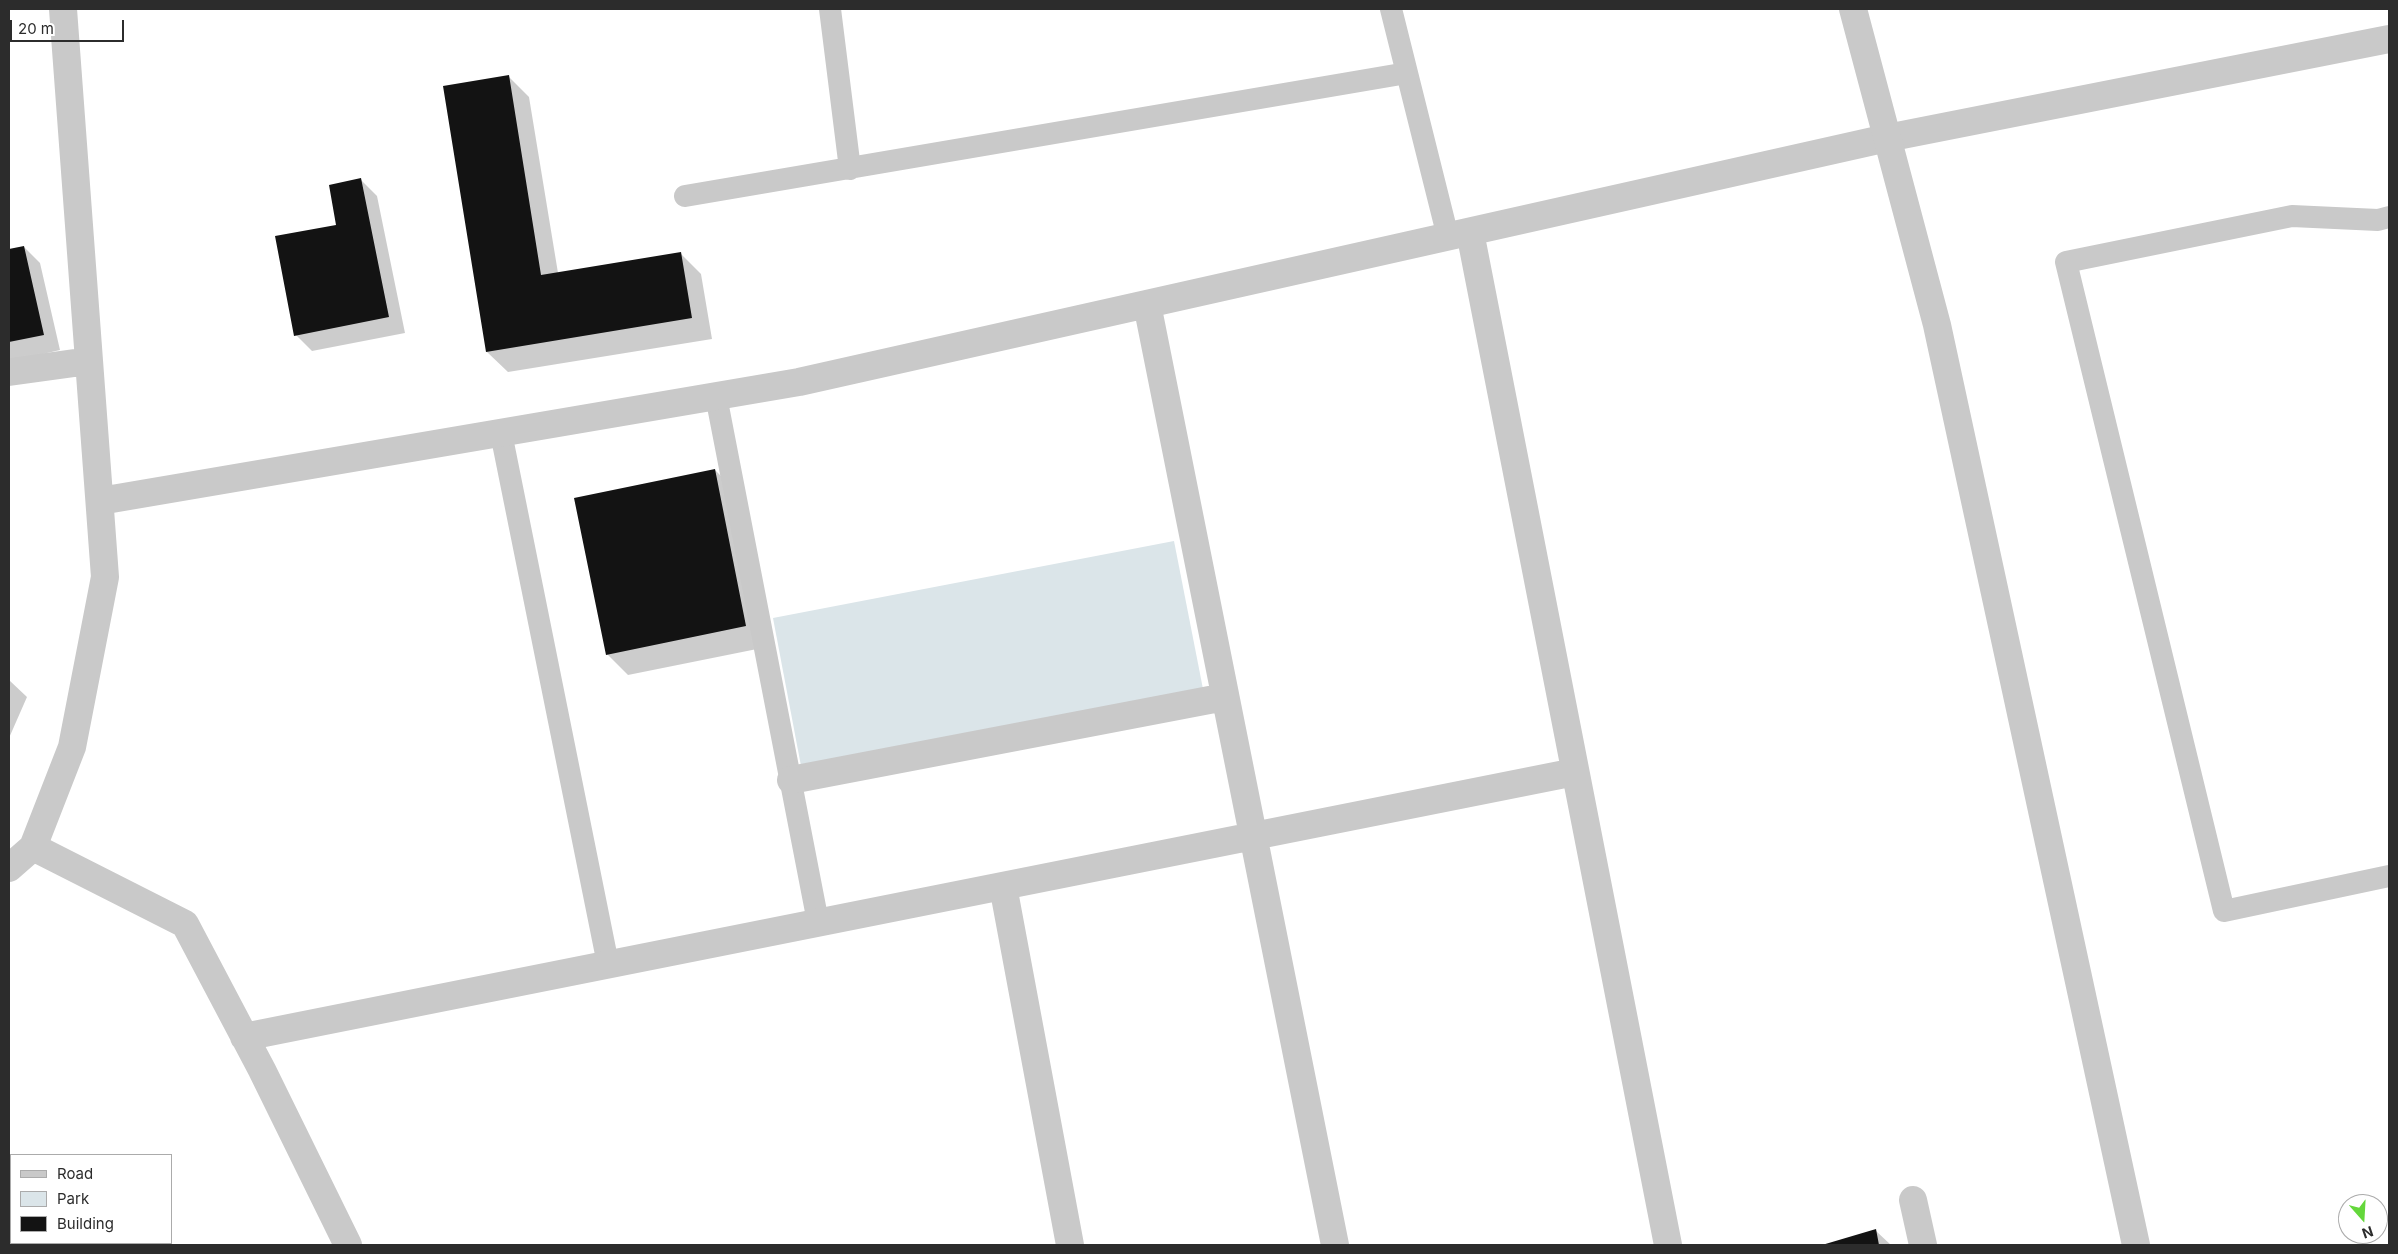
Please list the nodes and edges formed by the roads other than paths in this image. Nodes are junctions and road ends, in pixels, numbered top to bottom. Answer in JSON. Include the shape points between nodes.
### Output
{"nodes":[{"id":1,"x":63,"y":9,"type":"edge"},
{"id":2,"x":830,"y":9,"type":"edge"},
{"id":3,"x":1391,"y":9,"type":"edge"},
{"id":4,"x":1853,"y":9,"type":"edge"},
{"id":5,"x":2389,"y":39,"type":"edge"},
{"id":6,"x":1408,"y":73,"type":"junction"},
{"id":7,"x":1887,"y":138,"type":"junction"},
{"id":8,"x":850,"y":169,"type":"junction"},
{"id":9,"x":685,"y":196,"type":"dead end"},
{"id":10,"x":2389,"y":217,"type":"edge"},
{"id":11,"x":1459,"y":234,"type":"junction"},
{"id":12,"x":1147,"y":304,"type":"junction"},
{"id":13,"x":89,"y":362,"type":"junction"},
{"id":14,"x":9,"y":372,"type":"edge"},
{"id":15,"x":716,"y":396,"type":"junction"},
{"id":16,"x":501,"y":433,"type":"junction"},
{"id":17,"x":100,"y":500,"type":"junction"},
{"id":18,"x":1226,"y":697,"type":"junction"},
{"id":19,"x":1575,"y":772,"type":"junction"},
{"id":20,"x":791,"y":780,"type":"junction"},
{"id":21,"x":1253,"y":836,"type":"junction"},
{"id":22,"x":33,"y":847,"type":"junction"},
{"id":23,"x":9,"y":868,"type":"edge"},
{"id":24,"x":2389,"y":876,"type":"edge"},
{"id":25,"x":1003,"y":886,"type":"junction"},
{"id":26,"x":818,"y":922,"type":"junction"},
{"id":27,"x":608,"y":964,"type":"junction"},
{"id":28,"x":244,"y":1037,"type":"junction"},
{"id":29,"x":1913,"y":1200,"type":"dead end"},
{"id":30,"x":348,"y":1245,"type":"edge"},
{"id":31,"x":1070,"y":1245,"type":"edge"},
{"id":32,"x":1335,"y":1245,"type":"edge"},
{"id":33,"x":1668,"y":1245,"type":"edge"},
{"id":34,"x":1923,"y":1245,"type":"edge"},
{"id":35,"x":2136,"y":1245,"type":"edge"}],
"edges":[{"from":1,"to":13,"type":"street"},
{"from":2,"to":8,"type":"lane"},
{"from":3,"to":6,"type":"lane"},
{"from":4,"to":7,"type":"street"},
{"from":5,"to":7,"type":"street"},
{"from":6,"to":8,"type":"lane"},
{"from":6,"to":11,"type":"lane"},
{"from":7,"to":11,"type":"street"},
{"from":7,"to":35,"type":"street","via":[[1937,325]]},
{"from":8,"to":9,"type":"lane"},
{"from":10,"to":24,"type":"lane","via":[[2378,220],[2292,216],[2066,262],[2224,910]]},
{"from":11,"to":12,"type":"street"},
{"from":11,"to":19,"type":"street"},
{"from":12,"to":15,"type":"street","via":[[799,382]]},
{"from":12,"to":18,"type":"street"},
{"from":13,"to":14,"type":"street"},
{"from":13,"to":17,"type":"street"},
{"from":15,"to":16,"type":"street"},
{"from":15,"to":20,"type":"lane"},
{"from":16,"to":17,"type":"street"},
{"from":16,"to":27,"type":"lane"},
{"from":17,"to":22,"type":"street","via":[[105,578],[72,747]]},
{"from":18,"to":20,"type":"street"},
{"from":18,"to":21,"type":"street"},
{"from":19,"to":21,"type":"street"},
{"from":19,"to":33,"type":"street"},
{"from":20,"to":26,"type":"lane"},
{"from":21,"to":25,"type":"street"},
{"from":21,"to":32,"type":"street"},
{"from":22,"to":23,"type":"street"},
{"from":22,"to":28,"type":"street","via":[[185,924]]},
{"from":25,"to":26,"type":"street"},
{"from":25,"to":31,"type":"street"},
{"from":26,"to":27,"type":"street"},
{"from":27,"to":28,"type":"street"},
{"from":28,"to":30,"type":"street"},
{"from":29,"to":34,"type":"street"}]}
